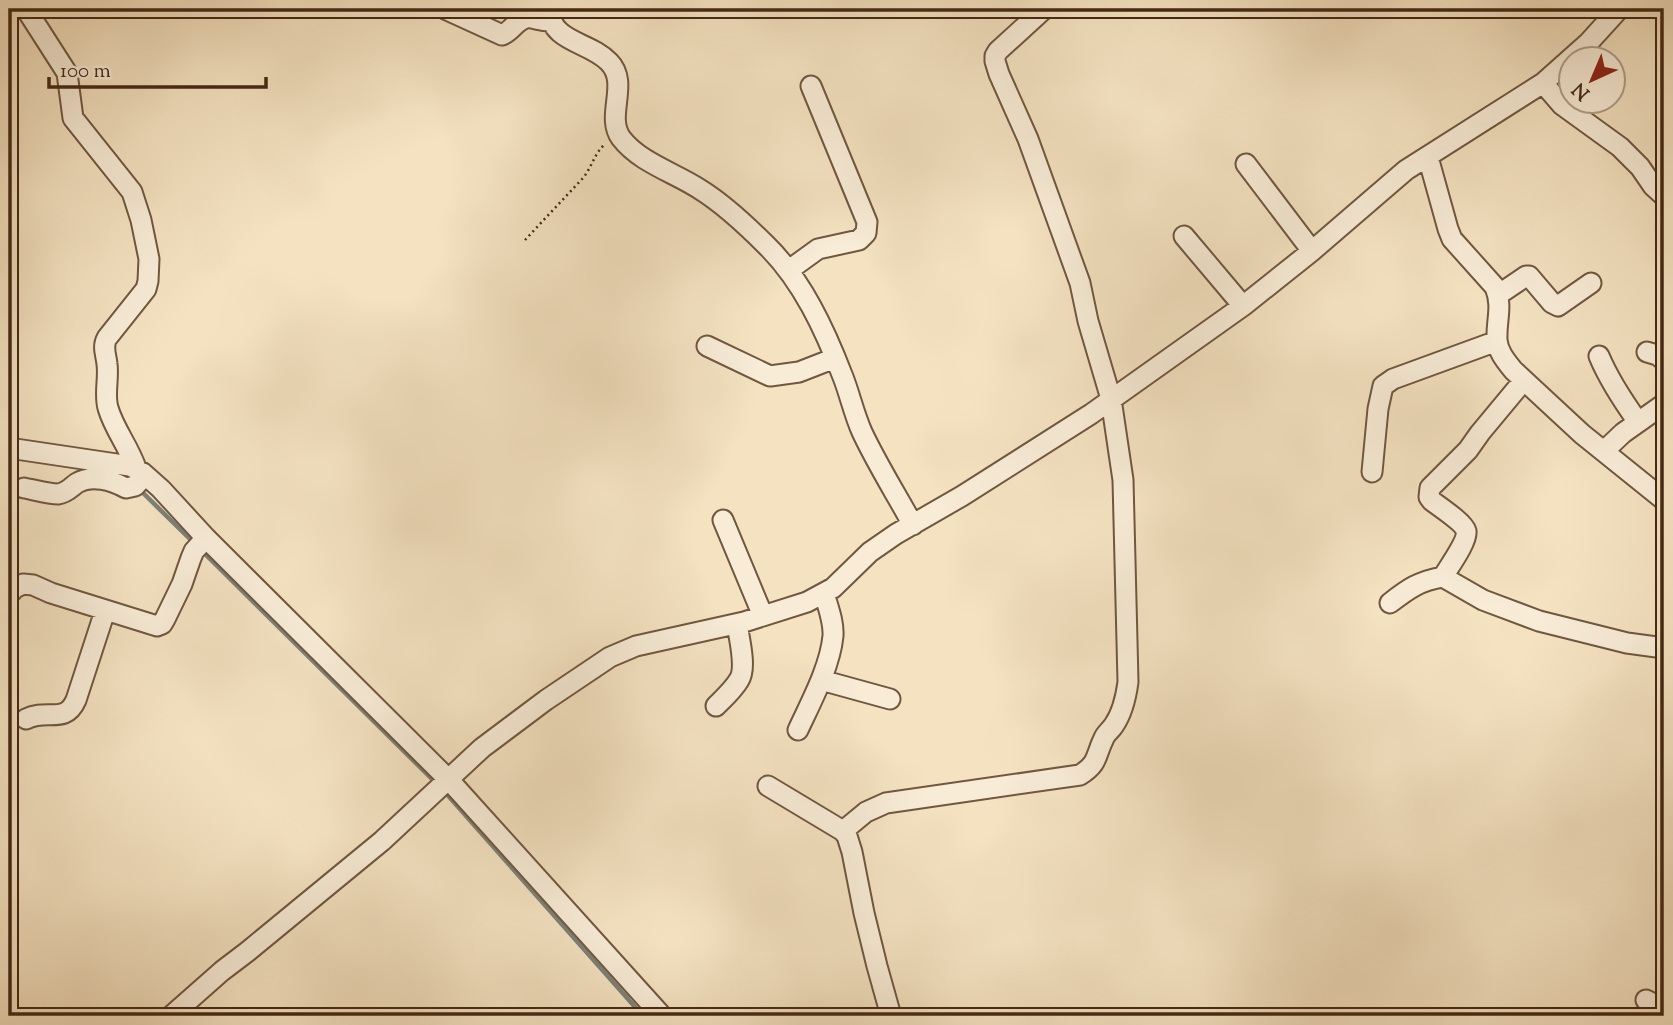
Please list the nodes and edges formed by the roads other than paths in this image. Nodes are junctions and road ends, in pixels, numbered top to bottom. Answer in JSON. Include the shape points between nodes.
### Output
{"nodes":[{"id":1,"x":26,"y":9,"type":"edge"},
{"id":2,"x":446,"y":9,"type":"edge"},
{"id":3,"x":1044,"y":9,"type":"edge"},
{"id":4,"x":1619,"y":9,"type":"edge"},
{"id":5,"x":550,"y":15,"type":"edge"},
{"id":6,"x":1543,"y":83,"type":"junction"},
{"id":7,"x":811,"y":86,"type":"dead end"},
{"id":8,"x":1428,"y":157,"type":"junction"},
{"id":9,"x":1246,"y":164,"type":"dead end"},
{"id":10,"x":1664,"y":196,"type":"edge"},
{"id":11,"x":1184,"y":236,"type":"dead end"},
{"id":12,"x":1312,"y":251,"type":"junction"},
{"id":13,"x":789,"y":270,"type":"junction"},
{"id":14,"x":1591,"y":283,"type":"dead end"},
{"id":15,"x":1498,"y":295,"type":"junction"},
{"id":16,"x":1243,"y":306,"type":"junction"},
{"id":17,"x":1497,"y":341,"type":"junction"},
{"id":18,"x":707,"y":346,"type":"dead end"},
{"id":19,"x":1598,"y":356,"type":"dead end"},
{"id":20,"x":835,"y":358,"type":"junction"},
{"id":21,"x":1524,"y":380,"type":"junction"},
{"id":22,"x":1111,"y":399,"type":"junction"},
{"id":23,"x":1664,"y":404,"type":"edge"},
{"id":24,"x":1638,"y":422,"type":"junction"},
{"id":25,"x":9,"y":448,"type":"edge"},
{"id":26,"x":1604,"y":452,"type":"junction"},
{"id":27,"x":1372,"y":472,"type":"dead end"},
{"id":28,"x":139,"y":478,"type":"junction"},
{"id":29,"x":24,"y":488,"type":"dead end"},
{"id":30,"x":1664,"y":500,"type":"edge"},
{"id":31,"x":723,"y":520,"type":"dead end"},
{"id":32,"x":913,"y":525,"type":"junction"},
{"id":33,"x":206,"y":538,"type":"junction"},
{"id":34,"x":1443,"y":577,"type":"junction"},
{"id":35,"x":824,"y":593,"type":"junction"},
{"id":36,"x":9,"y":594,"type":"edge"},
{"id":37,"x":1390,"y":603,"type":"dead end"},
{"id":38,"x":105,"y":611,"type":"junction"},
{"id":39,"x":763,"y":616,"type":"junction"},
{"id":40,"x":737,"y":624,"type":"junction"},
{"id":41,"x":1664,"y":648,"type":"edge"},
{"id":42,"x":821,"y":680,"type":"junction"},
{"id":43,"x":890,"y":699,"type":"dead end"},
{"id":44,"x":716,"y":706,"type":"dead end"},
{"id":45,"x":26,"y":719,"type":"dead end"},
{"id":46,"x":798,"y":730,"type":"dead end"},
{"id":47,"x":768,"y":786,"type":"dead end"},
{"id":48,"x":442,"y":787,"type":"junction"},
{"id":49,"x":843,"y":831,"type":"junction"},
{"id":50,"x":171,"y":1016,"type":"edge"},
{"id":51,"x":662,"y":1016,"type":"edge"},
{"id":52,"x":891,"y":1016,"type":"edge"}],
"edges":[{"from":1,"to":28,"type":"street","via":[[67,72],[73,118],[130,187],[141,220],[149,259],[146,289],[104,342],[108,410]]},
{"from":2,"to":5,"type":"street","via":[[502,35],[523,19],[542,22]]},
{"from":3,"to":22,"type":"street","via":[[998,51],[995,61],[1080,283]]},
{"from":4,"to":6,"type":"street"},
{"from":5,"to":13,"type":"street","via":[[564,36],[611,64],[618,77],[616,124],[626,144],[722,205]]},
{"from":6,"to":8,"type":"street"},
{"from":6,"to":10,"type":"street","via":[[1562,105],[1620,147]]},
{"from":7,"to":13,"type":"street","via":[[868,228],[859,240],[818,249]]},
{"from":8,"to":12,"type":"street","via":[[1406,170]]},
{"from":8,"to":15,"type":"street","via":[[1452,239]]},
{"from":9,"to":12,"type":"street"},
{"from":11,"to":16,"type":"street"},
{"from":12,"to":16,"type":"street"},
{"from":13,"to":20,"type":"street"},
{"from":14,"to":15,"type":"street","via":[[1558,306],[1529,276]]},
{"from":15,"to":17,"type":"street"},
{"from":16,"to":22,"type":"street"},
{"from":17,"to":21,"type":"street","via":[[1504,359]]},
{"from":17,"to":27,"type":"street","via":[[1383,386]]},
{"from":18,"to":20,"type":"street","via":[[770,376],[799,372]]},
{"from":19,"to":24,"type":"street"},
{"from":20,"to":32,"type":"street","via":[[862,432]]},
{"from":21,"to":26,"type":"street"},
{"from":21,"to":34,"type":"street","via":[[1468,450],[1430,488],[1432,501],[1466,532]]},
{"from":22,"to":32,"type":"street"},
{"from":22,"to":49,"type":"street","via":[[1123,480],[1128,682],[1120,713],[1104,737],[1097,759],[1080,775],[886,803]]},
{"from":23,"to":24,"type":"street"},
{"from":24,"to":26,"type":"street"},
{"from":25,"to":28,"type":"street","via":[[116,464]]},
{"from":26,"to":30,"type":"street"},
{"from":28,"to":29,"type":"street","via":[[126,488],[92,478],[60,494]]},
{"from":28,"to":33,"type":"street","via":[[161,489]]},
{"from":31,"to":39,"type":"street"},
{"from":32,"to":35,"type":"street","via":[[870,552]]},
{"from":33,"to":38,"type":"street","via":[[194,551],[162,624]]},
{"from":33,"to":48,"type":"street"},
{"from":34,"to":37,"type":"street","via":[[1427,579]]},
{"from":34,"to":41,"type":"street","via":[[1483,600],[1539,621]]},
{"from":35,"to":39,"type":"street"},
{"from":35,"to":42,"type":"street","via":[[833,636]]},
{"from":36,"to":38,"type":"street","via":[[27,584]]},
{"from":38,"to":45,"type":"street","via":[[71,710]]},
{"from":39,"to":40,"type":"street"},
{"from":40,"to":44,"type":"street","via":[[742,675]]},
{"from":40,"to":48,"type":"street","via":[[636,646],[611,657],[495,738]]},
{"from":42,"to":43,"type":"street"},
{"from":42,"to":46,"type":"street"},
{"from":47,"to":49,"type":"street"},
{"from":48,"to":50,"type":"street"},
{"from":48,"to":51,"type":"street"},
{"from":49,"to":52,"type":"street"}]}
